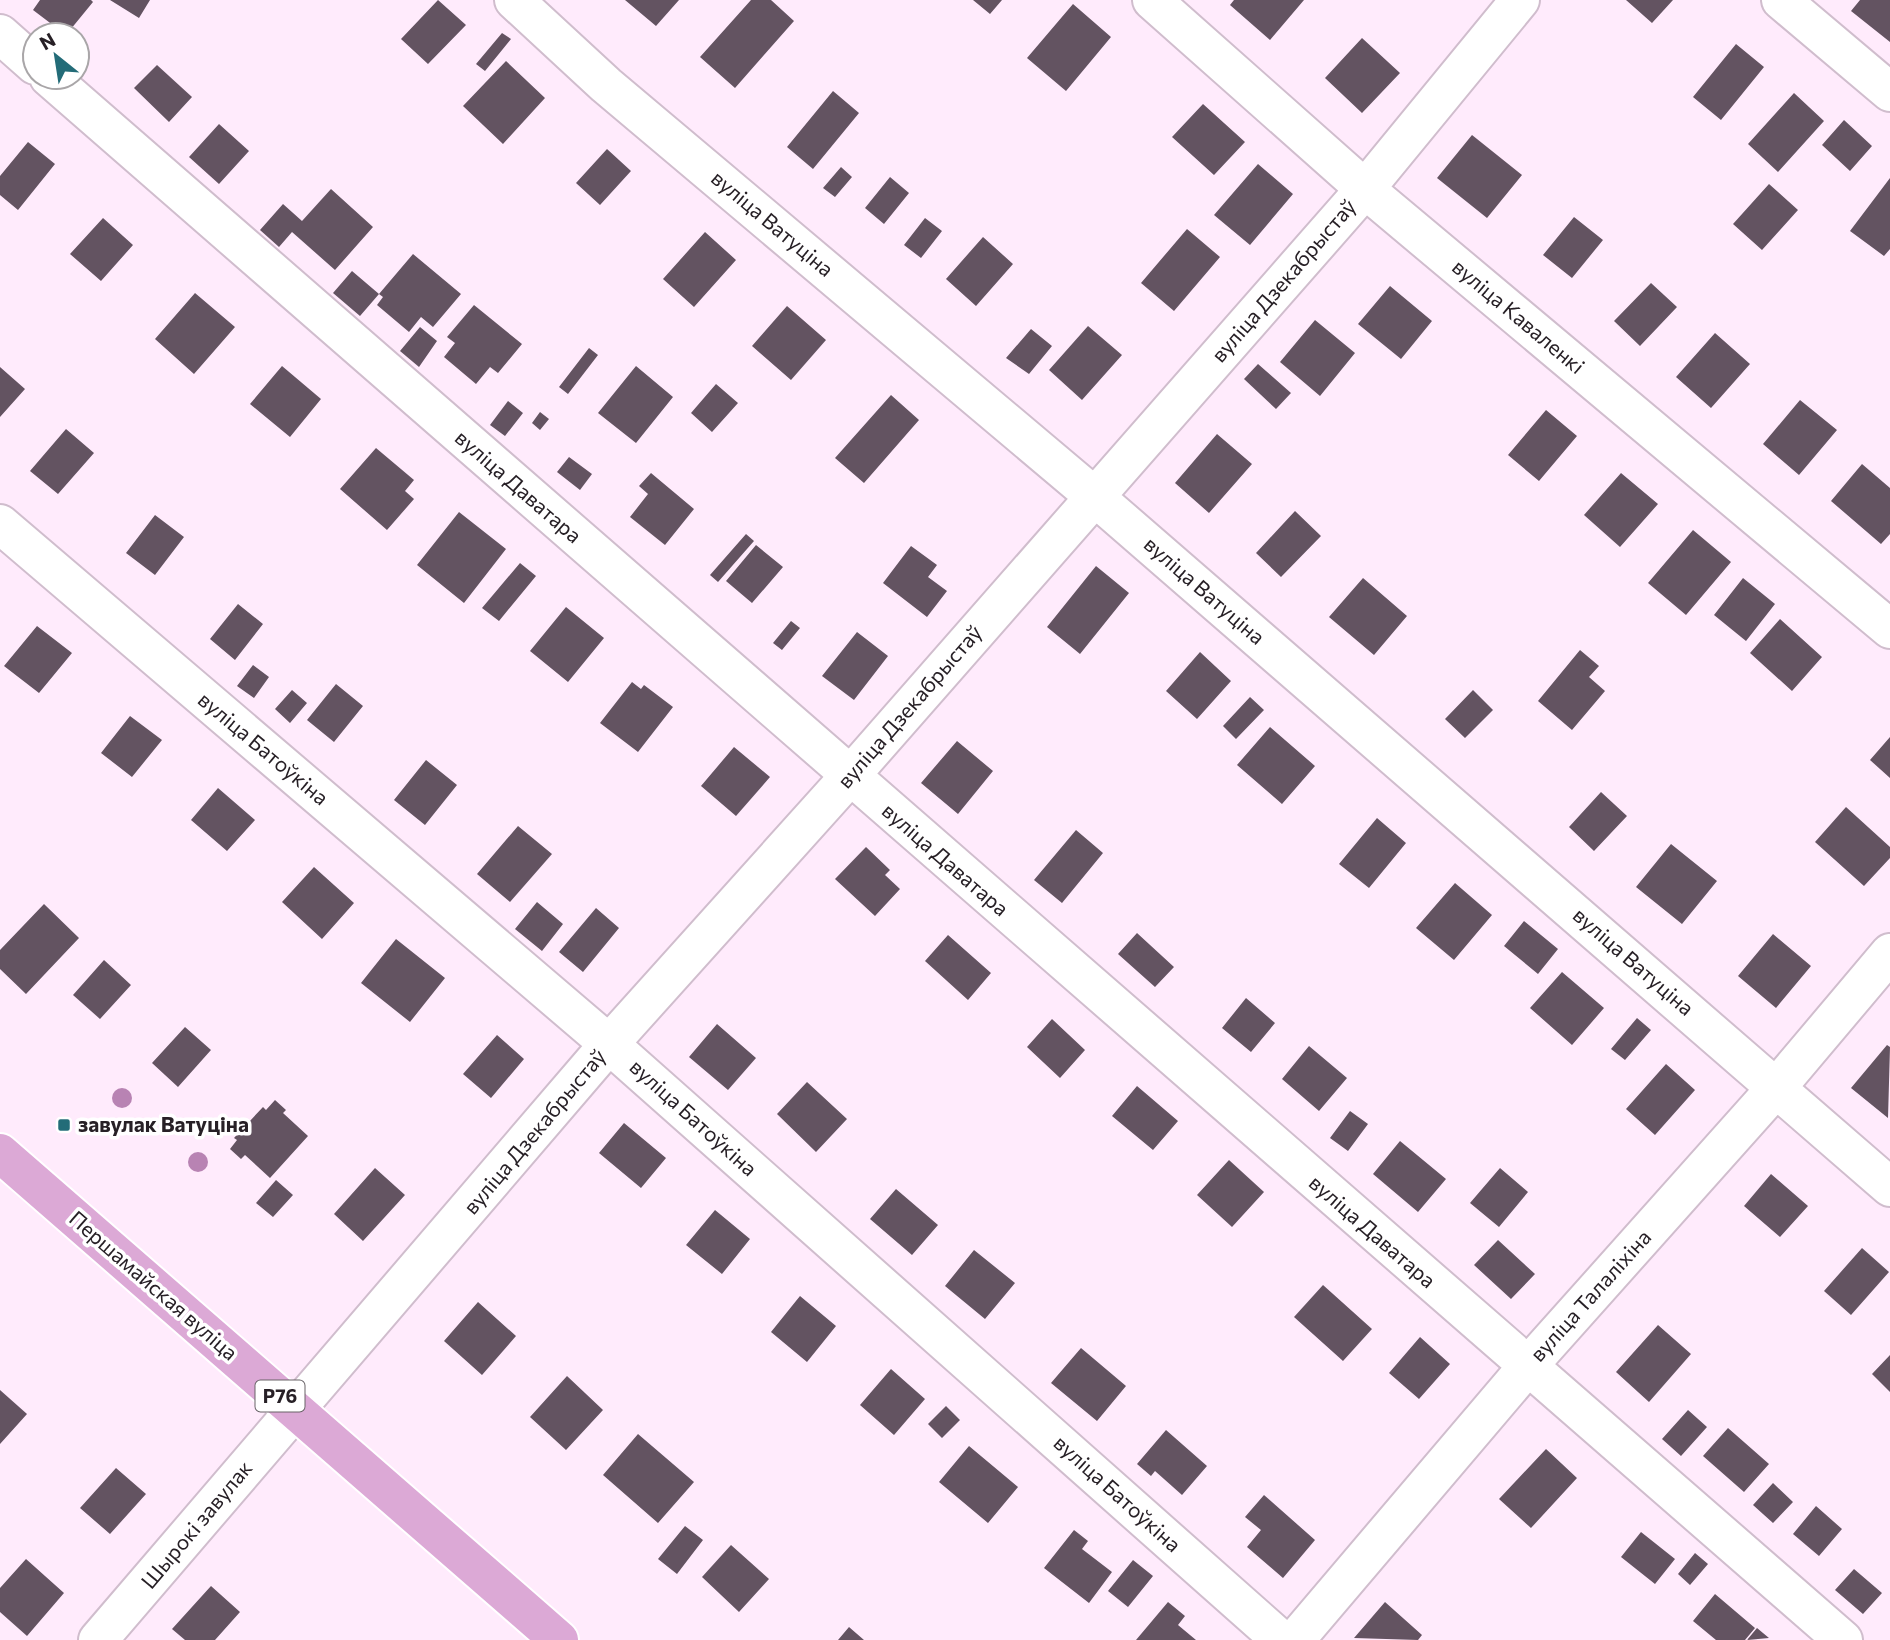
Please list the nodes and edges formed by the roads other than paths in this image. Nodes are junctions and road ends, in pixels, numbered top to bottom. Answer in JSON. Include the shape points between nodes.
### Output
{"nodes":[{"id":1,"x":514,"y":0,"type":"edge"},
{"id":2,"x":1152,"y":0,"type":"edge"},
{"id":3,"x":1520,"y":0,"type":"edge"},
{"id":4,"x":1782,"y":0,"type":"edge"},
{"id":5,"x":0,"y":34,"type":"edge"},
{"id":6,"x":21,"y":53,"type":"edge"},
{"id":7,"x":65,"y":91,"type":"edge"},
{"id":8,"x":1890,"y":92,"type":"edge"},
{"id":9,"x":1365,"y":189,"type":"junction"},
{"id":10,"x":1095,"y":497,"type":"junction"},
{"id":11,"x":0,"y":524,"type":"edge"},
{"id":12,"x":1890,"y":628,"type":"edge"},
{"id":13,"x":849,"y":777,"type":"junction"},
{"id":14,"x":1890,"y":953,"type":"edge"},
{"id":15,"x":609,"y":1044,"type":"junction"},
{"id":16,"x":1777,"y":1087,"type":"junction"},
{"id":17,"x":0,"y":1153,"type":"edge"},
{"id":18,"x":1890,"y":1187,"type":"edge"},
{"id":19,"x":1527,"y":1367,"type":"junction"},
{"id":20,"x":295,"y":1410,"type":"junction"},
{"id":21,"x":98,"y":1640,"type":"edge"},
{"id":22,"x":559,"y":1640,"type":"edge"},
{"id":23,"x":1281,"y":1640,"type":"edge"},
{"id":24,"x":1295,"y":1640,"type":"edge"},
{"id":25,"x":1843,"y":1640,"type":"edge"}],
"edges":[{"from":1,"to":10,"type":"street","name":"вуліца Ватуціна","via":[[606,85]]},
{"from":2,"to":9,"type":"street","name":"вуліца Каваленкі"},
{"from":3,"to":9,"type":"street","name":"вуліца Дзекабрыстаў"},
{"from":4,"to":8,"type":"street"},
{"from":5,"to":6,"type":"street"},
{"from":7,"to":13,"type":"street","name":"вуліца Даватара"},
{"from":9,"to":10,"type":"street","name":"вуліца Дзекабрыстаў"},
{"from":9,"to":12,"type":"street","name":"вуліца Каваленкі"},
{"from":10,"to":13,"type":"street","name":"вуліца Дзекабрыстаў"},
{"from":10,"to":16,"type":"street","name":"вуліца Ватуціна"},
{"from":11,"to":15,"type":"street","name":"вуліца Батоўкіна"},
{"from":13,"to":15,"type":"street","name":"вуліца Дзекабрыстаў"},
{"from":13,"to":19,"type":"street","name":"вуліца Даватара"},
{"from":14,"to":16,"type":"street","name":"вуліца Талаліхіна"},
{"from":15,"to":20,"type":"street","name":"вуліца Дзекабрыстаў"},
{"from":15,"to":23,"type":"street","name":"вуліца Батоўкіна"},
{"from":16,"to":18,"type":"street","name":"вуліца Ватуціна"},
{"from":16,"to":19,"type":"street","name":"вуліца Талаліхіна"},
{"from":17,"to":20,"type":"main road","name":"Першамайская вуліца","number":"Р76"},
{"from":19,"to":24,"type":"street","name":"вуліца Талаліхіна"},
{"from":19,"to":25,"type":"street","name":"вуліца Даватара"},
{"from":20,"to":21,"type":"street","name":"Шырокі завулак"},
{"from":20,"to":22,"type":"main road","name":"Першамайская вуліца","number":"Р76"}]}
